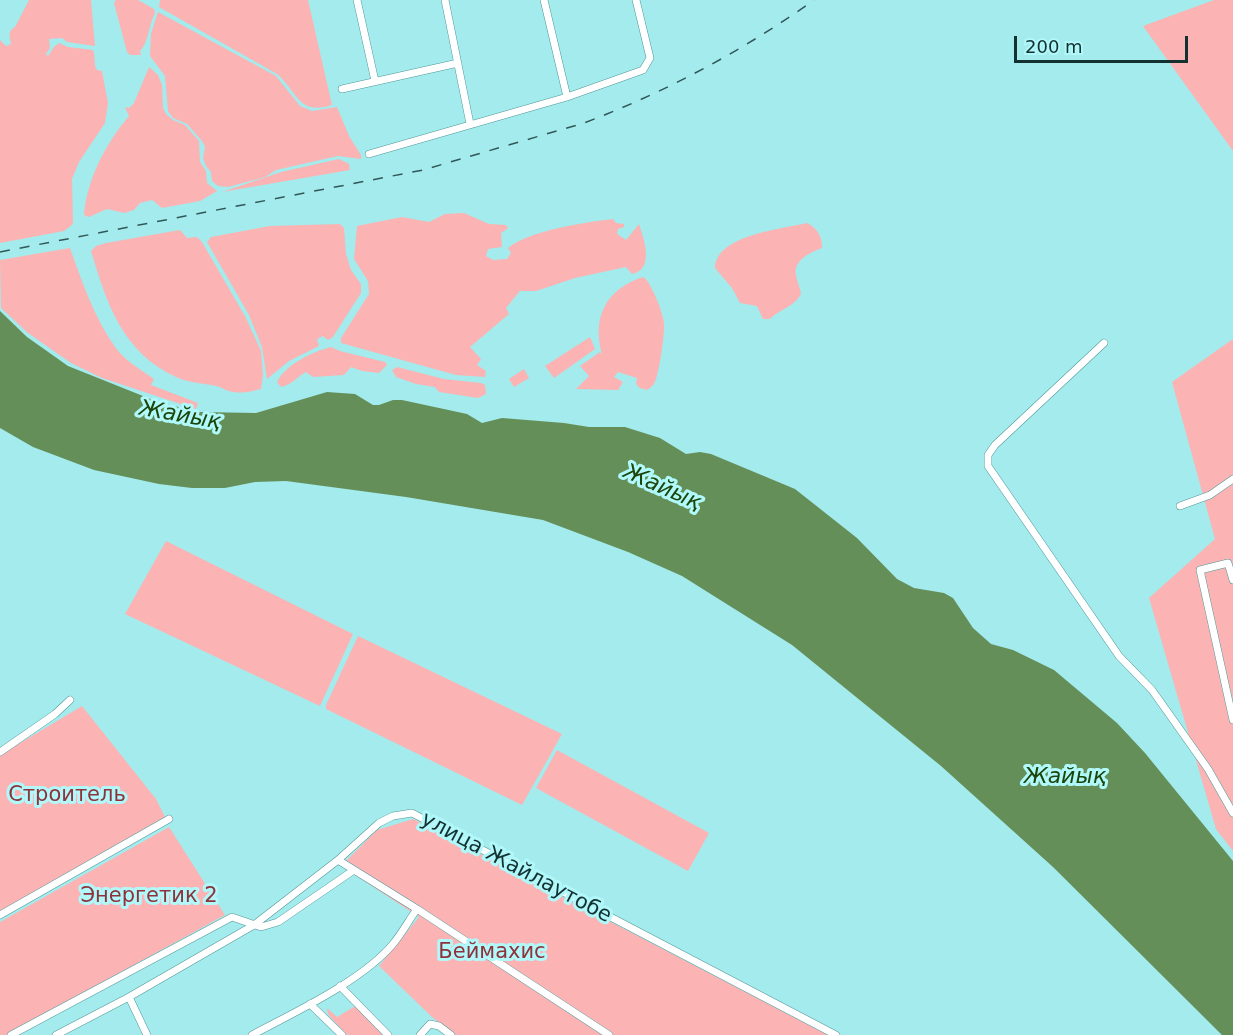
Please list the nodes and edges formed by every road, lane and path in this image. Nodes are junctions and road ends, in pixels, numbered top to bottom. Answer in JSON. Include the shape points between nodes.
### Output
{"nodes":[{"id":1,"x":357,"y":0,"type":"edge"},
{"id":2,"x":445,"y":0,"type":"edge"},
{"id":3,"x":544,"y":0,"type":"edge"},
{"id":4,"x":636,"y":0,"type":"edge"},
{"id":5,"x":458,"y":63,"type":"junction"},
{"id":6,"x":375,"y":81,"type":"junction"},
{"id":7,"x":342,"y":89,"type":"dead end"},
{"id":8,"x":567,"y":97,"type":"junction"},
{"id":9,"x":470,"y":124,"type":"junction"},
{"id":10,"x":369,"y":154,"type":"dead end"},
{"id":11,"x":1104,"y":343,"type":"dead end"},
{"id":12,"x":1233,"y":479,"type":"edge"},
{"id":13,"x":1180,"y":506,"type":"dead end"},
{"id":14,"x":1233,"y":580,"type":"edge"},
{"id":15,"x":70,"y":700,"type":"dead end"},
{"id":16,"x":1233,"y":720,"type":"edge"},
{"id":17,"x":0,"y":752,"type":"edge"},
{"id":18,"x":1233,"y":813,"type":"edge"},
{"id":19,"x":169,"y":819,"type":"dead end"},
{"id":20,"x":338,"y":860,"type":"junction"},
{"id":21,"x":354,"y":870,"type":"junction"},
{"id":22,"x":417,"y":909,"type":"junction"},
{"id":23,"x":0,"y":915,"type":"edge"},
{"id":24,"x":254,"y":925,"type":"junction"},
{"id":25,"x":340,"y":986,"type":"junction"},
{"id":26,"x":129,"y":998,"type":"junction"},
{"id":27,"x":310,"y":1004,"type":"junction"},
{"id":28,"x":11,"y":1035,"type":"edge"},
{"id":29,"x":56,"y":1035,"type":"edge"},
{"id":30,"x":147,"y":1035,"type":"edge"},
{"id":31,"x":252,"y":1035,"type":"edge"},
{"id":32,"x":342,"y":1035,"type":"edge"},
{"id":33,"x":388,"y":1035,"type":"edge"},
{"id":34,"x":420,"y":1035,"type":"edge"},
{"id":35,"x":451,"y":1035,"type":"edge"},
{"id":36,"x":609,"y":1035,"type":"edge"},
{"id":37,"x":836,"y":1035,"type":"edge"}],
"edges":[{"from":1,"to":6,"type":"street"},
{"from":2,"to":5,"type":"street"},
{"from":3,"to":8,"type":"street"},
{"from":4,"to":8,"type":"street","via":[[650,58],[644,70]]},
{"from":5,"to":6,"type":"street"},
{"from":5,"to":9,"type":"street"},
{"from":6,"to":7,"type":"street"},
{"from":8,"to":9,"type":"street"},
{"from":9,"to":10,"type":"street"},
{"from":11,"to":18,"type":"street","via":[[995,446],[988,455],[988,466],[1119,656],[1152,690],[1208,769]]},
{"from":12,"to":13,"type":"street","via":[[1210,495]]},
{"from":14,"to":16,"type":"street","via":[[1228,563],[1200,570]]},
{"from":15,"to":17,"type":"street"},
{"from":19,"to":23,"type":"street"},
{"from":20,"to":21,"type":"street"},
{"from":20,"to":24,"type":"street","name":"улица Жайлаутобе"},
{"from":20,"to":37,"type":"street","name":"улица Жайлаутобе","via":[[379,823],[412,813]]},
{"from":21,"to":22,"type":"street"},
{"from":21,"to":24,"type":"street","via":[[278,922]]},
{"from":22,"to":25,"type":"street","via":[[393,944]]},
{"from":22,"to":36,"type":"street"},
{"from":24,"to":26,"type":"street","name":"улица Жайлаутобе"},
{"from":24,"to":28,"type":"street","via":[[232,917]]},
{"from":25,"to":27,"type":"street"},
{"from":25,"to":33,"type":"street"},
{"from":26,"to":29,"type":"street","name":"улица Жайлаутобе"},
{"from":26,"to":30,"type":"street"},
{"from":27,"to":31,"type":"street"},
{"from":27,"to":32,"type":"street"},
{"from":34,"to":35,"type":"street","via":[[430,1024]]}]}
